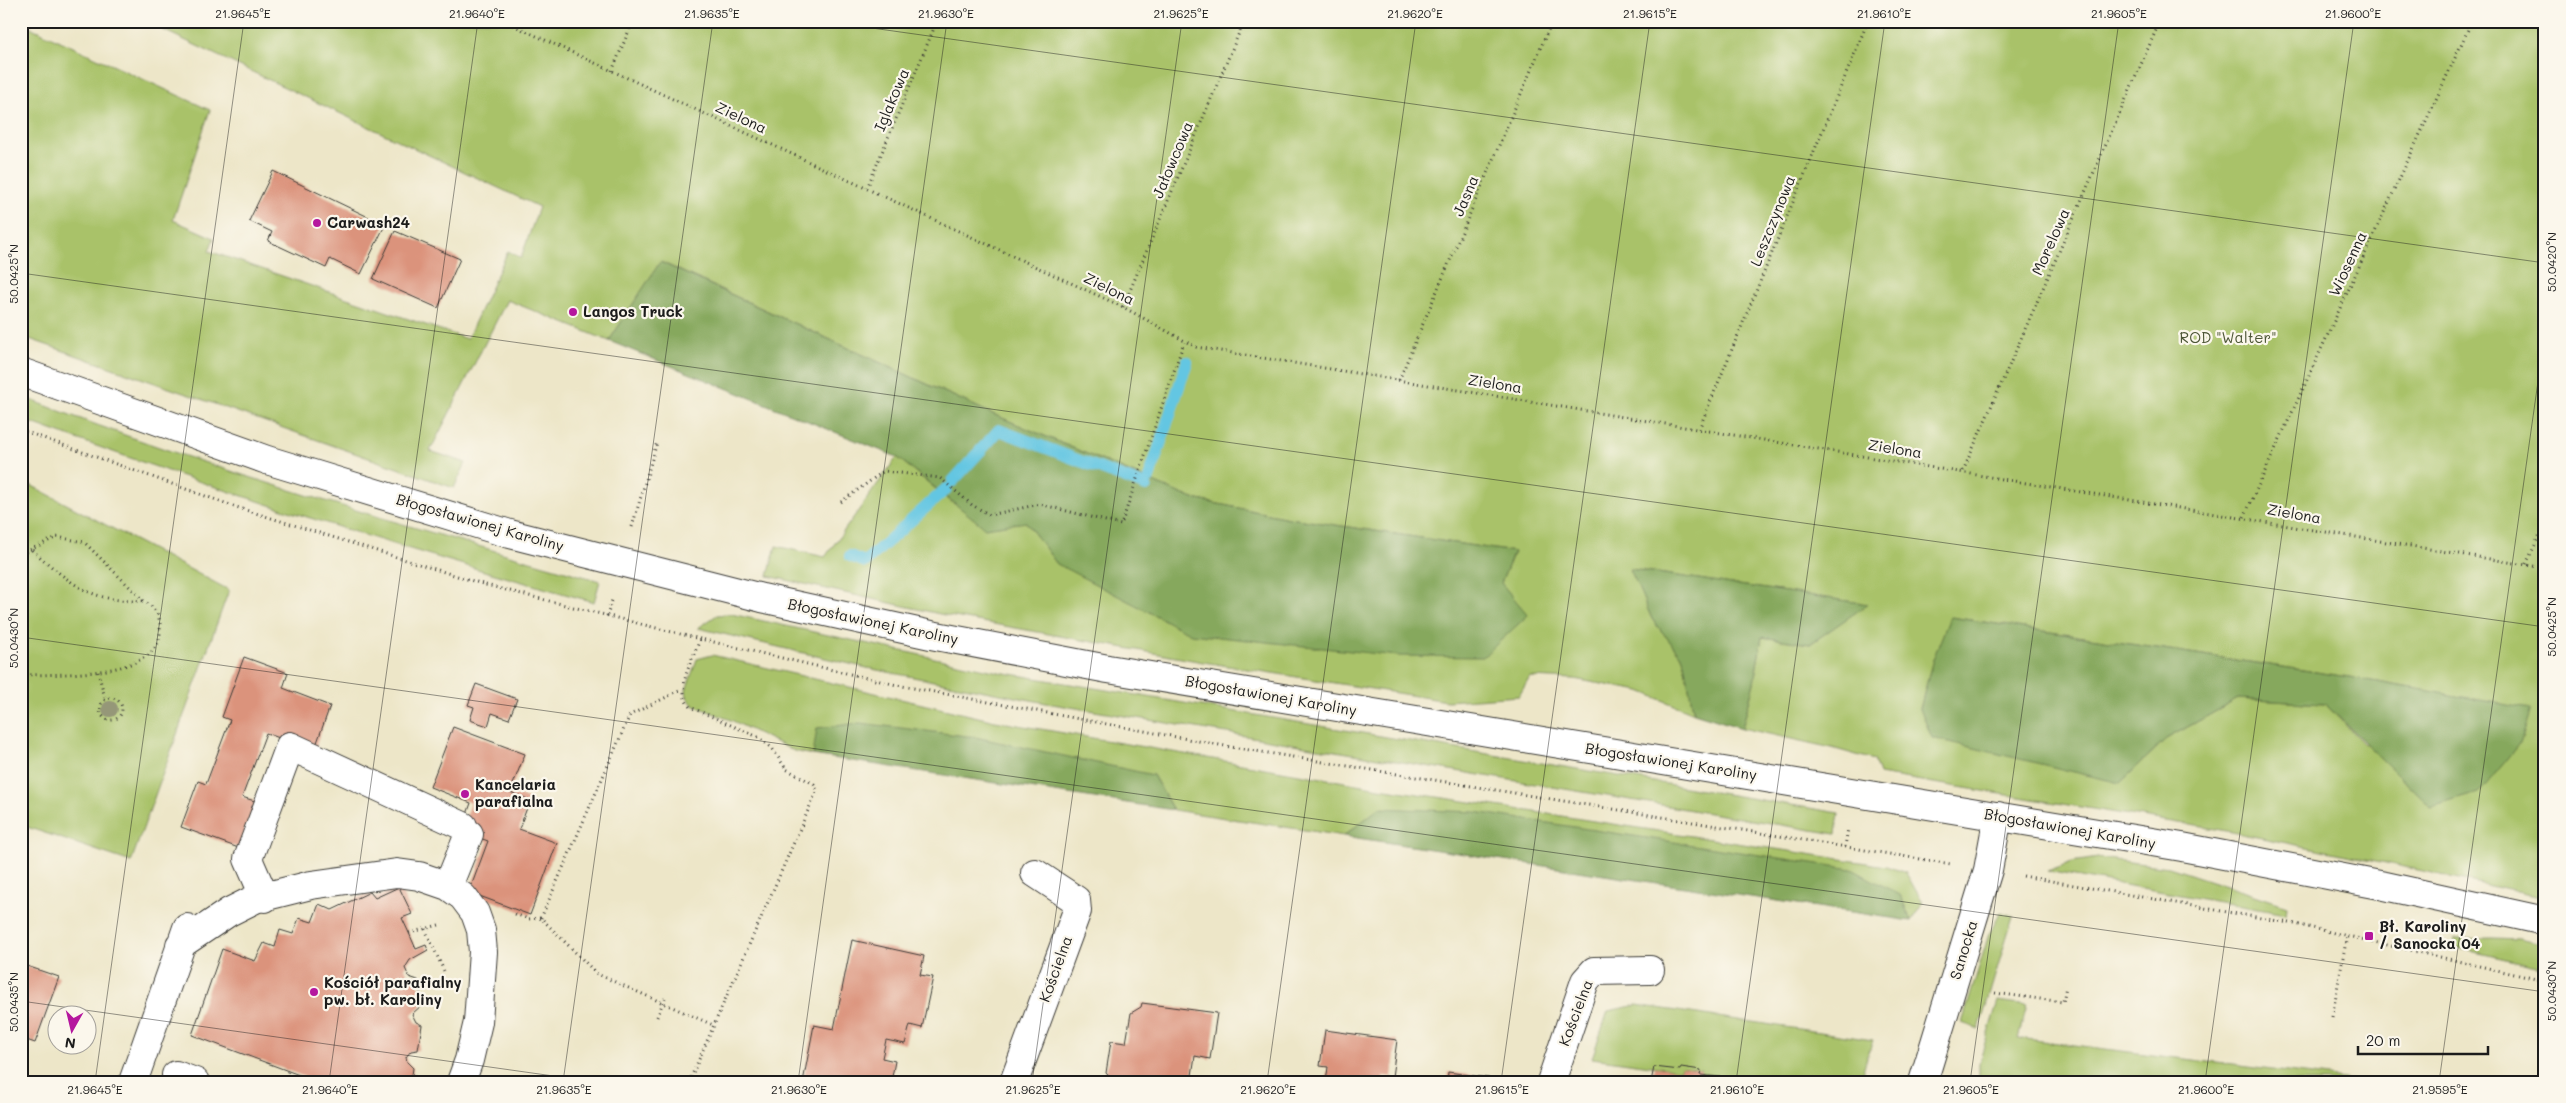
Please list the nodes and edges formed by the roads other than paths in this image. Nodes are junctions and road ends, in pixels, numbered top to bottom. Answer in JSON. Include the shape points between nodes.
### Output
{"nodes":[{"id":1,"x":21,"y":372,"type":"edge"},
{"id":2,"x":1998,"y":816,"type":"junction"},
{"id":3,"x":1036,"y":873,"type":"dead end"},
{"id":4,"x":448,"y":886,"type":"junction"},
{"id":5,"x":265,"y":898,"type":"junction"},
{"id":6,"x":2545,"y":921,"type":"edge"},
{"id":7,"x":1650,"y":970,"type":"dead end"},
{"id":8,"x":133,"y":1082,"type":"edge"},
{"id":9,"x":460,"y":1082,"type":"edge"},
{"id":10,"x":1014,"y":1082,"type":"edge"},
{"id":11,"x":1551,"y":1082,"type":"edge"},
{"id":12,"x":1923,"y":1082,"type":"edge"}],
"edges":[{"from":1,"to":2,"type":"street","name":"Błogosławionej Karoliny","via":[[267,460],[510,534],[762,598],[1108,669]]},
{"from":2,"to":6,"type":"street","name":"Błogosławionej Karoliny","via":[[2269,863]]},
{"from":2,"to":12,"type":"street","name":"Sanocka","via":[[1988,870]]},
{"from":3,"to":10,"type":"street","name":"Kościelna","via":[[1076,900],[1077,911]]},
{"from":4,"to":5,"type":"street","via":[[419,876],[397,873],[311,885]]},
{"from":4,"to":5,"type":"street","via":[[466,830],[290,746],[248,859]]},
{"from":4,"to":9,"type":"street","via":[[463,897],[475,913],[483,952],[478,1022]]},
{"from":5,"to":8,"type":"street","via":[[255,899],[185,933]]},
{"from":7,"to":11,"type":"street","name":"Kościelna","via":[[1594,971],[1585,980]]}]}
